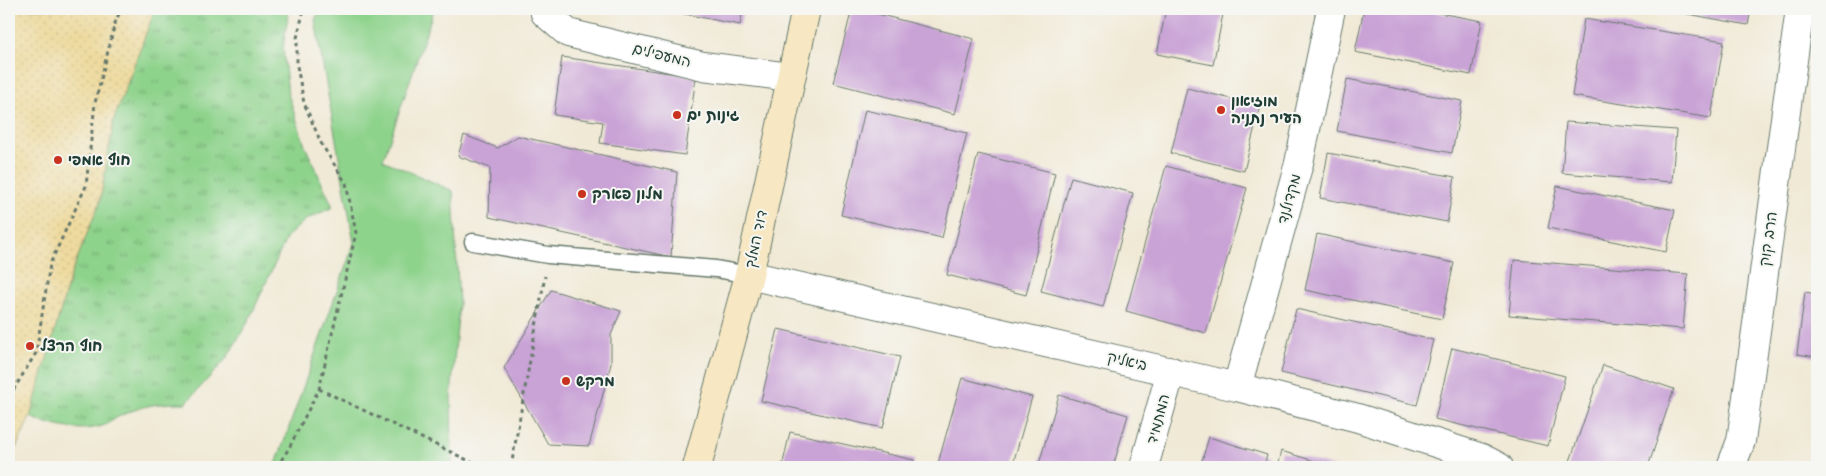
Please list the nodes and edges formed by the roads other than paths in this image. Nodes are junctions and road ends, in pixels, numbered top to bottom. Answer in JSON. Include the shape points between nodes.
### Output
{"nodes":[{"id":1,"x":546,"y":9,"type":"edge"},
{"id":2,"x":806,"y":9,"type":"edge"},
{"id":3,"x":1331,"y":9,"type":"edge"},
{"id":4,"x":1800,"y":9,"type":"edge"},
{"id":5,"x":790,"y":77,"type":"junction"},
{"id":6,"x":473,"y":242,"type":"dead end"},
{"id":7,"x":749,"y":275,"type":"junction"},
{"id":8,"x":1171,"y":371,"type":"junction"},
{"id":9,"x":1237,"y":387,"type":"junction"},
{"id":10,"x":697,"y":467,"type":"edge"},
{"id":11,"x":1144,"y":467,"type":"edge"},
{"id":12,"x":1499,"y":467,"type":"edge"},
{"id":13,"x":1732,"y":467,"type":"edge"}],
"edges":[{"from":1,"to":5,"type":"street","name":"המעפילים","via":[[545,13],[568,33],[703,66]]},
{"from":2,"to":5,"type":"street","name":"דוד המלך"},
{"from":3,"to":9,"type":"street","name":"מקדולנד","via":[[1299,164]]},
{"from":4,"to":13,"type":"street","name":"הרב קוק","via":[[1741,440]]},
{"from":5,"to":7,"type":"street","name":"דוד המלך"},
{"from":6,"to":7,"type":"lane","via":[[548,255],[716,269]]},
{"from":7,"to":8,"type":"street","name":"ביאליק"},
{"from":7,"to":10,"type":"street","name":"דוד המלך"},
{"from":8,"to":9,"type":"street","name":"ביאליק"},
{"from":8,"to":11,"type":"street","name":"המתמיד"},
{"from":9,"to":12,"type":"street","name":"ביאליק","via":[[1358,418],[1482,458]]}]}
